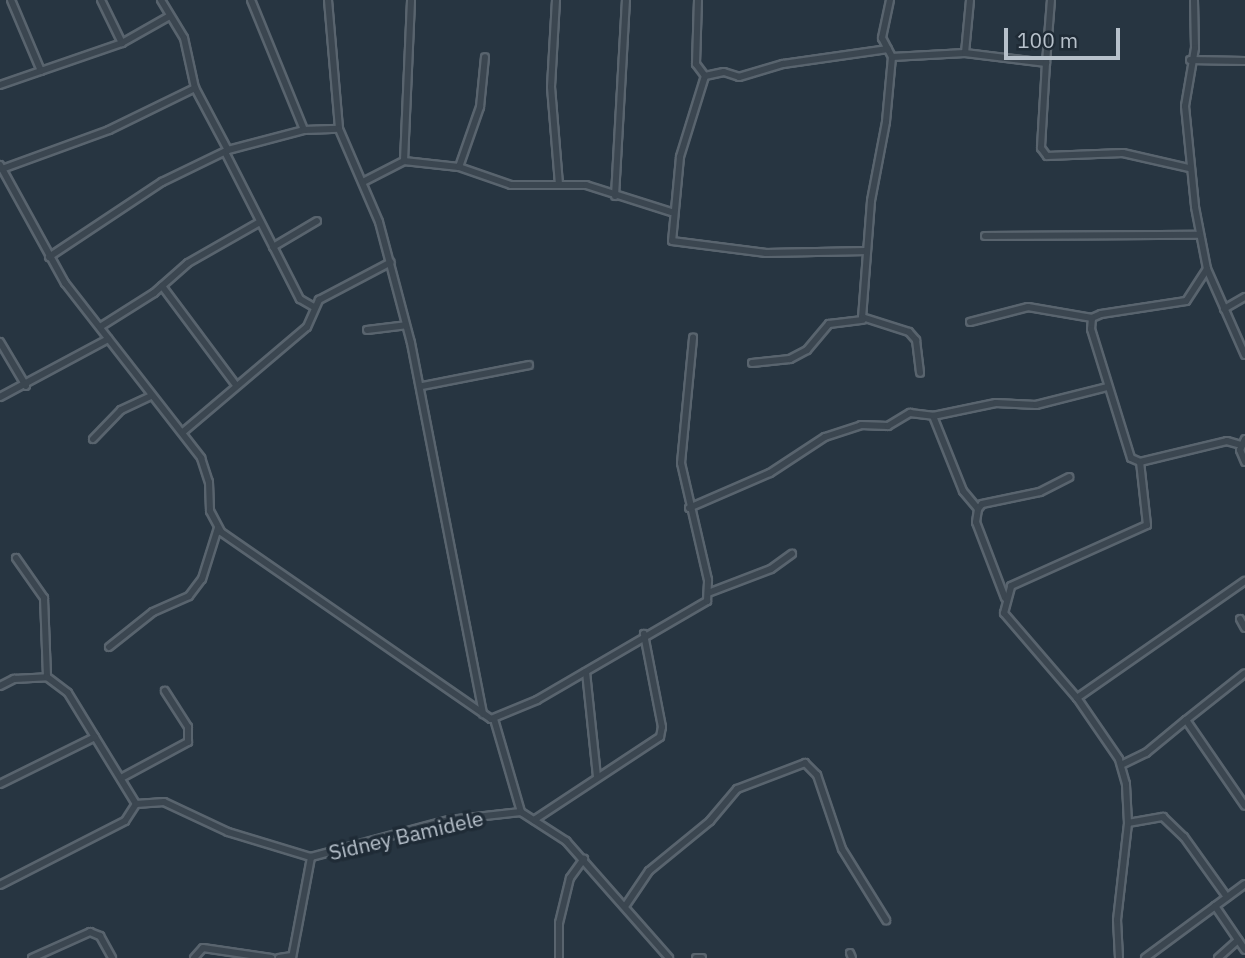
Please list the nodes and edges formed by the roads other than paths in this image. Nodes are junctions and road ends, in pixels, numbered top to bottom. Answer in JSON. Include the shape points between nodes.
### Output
{"nodes":[{"id":1,"x":10,"y":0,"type":"edge"},
{"id":2,"x":101,"y":0,"type":"edge"},
{"id":3,"x":161,"y":0,"type":"edge"},
{"id":4,"x":251,"y":0,"type":"edge"},
{"id":5,"x":328,"y":0,"type":"edge"},
{"id":6,"x":411,"y":0,"type":"edge"},
{"id":7,"x":556,"y":0,"type":"edge"},
{"id":8,"x":625,"y":0,"type":"edge"},
{"id":9,"x":698,"y":0,"type":"edge"},
{"id":10,"x":890,"y":0,"type":"edge"},
{"id":11,"x":970,"y":0,"type":"edge"},
{"id":12,"x":1051,"y":0,"type":"edge"},
{"id":13,"x":1194,"y":0,"type":"edge"},
{"id":14,"x":168,"y":18,"type":"junction"},
{"id":15,"x":121,"y":43,"type":"junction"},
{"id":16,"x":888,"y":49,"type":"junction"},
{"id":17,"x":965,"y":53,"type":"junction"},
{"id":18,"x":485,"y":57,"type":"dead end"},
{"id":19,"x":891,"y":57,"type":"junction"},
{"id":20,"x":1190,"y":60,"type":"junction"},
{"id":21,"x":1245,"y":61,"type":"edge"},
{"id":22,"x":1046,"y":63,"type":"junction"},
{"id":23,"x":41,"y":71,"type":"junction"},
{"id":24,"x":705,"y":76,"type":"junction"},
{"id":25,"x":0,"y":85,"type":"edge"},
{"id":26,"x":195,"y":88,"type":"junction"},
{"id":27,"x":339,"y":129,"type":"junction"},
{"id":28,"x":304,"y":130,"type":"junction"},
{"id":29,"x":227,"y":151,"type":"junction"},
{"id":30,"x":404,"y":161,"type":"junction"},
{"id":31,"x":459,"y":166,"type":"junction"},
{"id":32,"x":1,"y":167,"type":"edge"},
{"id":33,"x":1189,"y":168,"type":"junction"},
{"id":34,"x":363,"y":182,"type":"junction"},
{"id":35,"x":8,"y":183,"type":"junction"},
{"id":36,"x":559,"y":184,"type":"junction"},
{"id":37,"x":0,"y":189,"type":"edge"},
{"id":38,"x":615,"y":196,"type":"junction"},
{"id":39,"x":671,"y":212,"type":"junction"},
{"id":40,"x":317,"y":221,"type":"dead end"},
{"id":41,"x":260,"y":222,"type":"junction"},
{"id":42,"x":1199,"y":235,"type":"junction"},
{"id":43,"x":985,"y":236,"type":"dead end"},
{"id":44,"x":273,"y":247,"type":"junction"},
{"id":45,"x":867,"y":251,"type":"junction"},
{"id":46,"x":49,"y":257,"type":"junction"},
{"id":47,"x":391,"y":262,"type":"junction"},
{"id":48,"x":1207,"y":269,"type":"junction"},
{"id":49,"x":1213,"y":282,"type":"junction"},
{"id":50,"x":1202,"y":283,"type":"junction"},
{"id":51,"x":162,"y":286,"type":"junction"},
{"id":52,"x":1245,"y":297,"type":"edge"},
{"id":53,"x":314,"y":307,"type":"junction"},
{"id":54,"x":1224,"y":309,"type":"junction"},
{"id":55,"x":1093,"y":318,"type":"junction"},
{"id":56,"x":863,"y":320,"type":"junction"},
{"id":57,"x":970,"y":322,"type":"dead end"},
{"id":58,"x":406,"y":325,"type":"junction"},
{"id":59,"x":100,"y":327,"type":"junction"},
{"id":60,"x":367,"y":330,"type":"dead end"},
{"id":61,"x":693,"y":338,"type":"dead end"},
{"id":62,"x":108,"y":339,"type":"junction"},
{"id":63,"x":0,"y":342,"type":"edge"},
{"id":64,"x":1245,"y":355,"type":"edge"},
{"id":65,"x":752,"y":363,"type":"dead end"},
{"id":66,"x":529,"y":365,"type":"dead end"},
{"id":67,"x":920,"y":373,"type":"dead end"},
{"id":68,"x":235,"y":384,"type":"junction"},
{"id":69,"x":26,"y":386,"type":"junction"},
{"id":70,"x":422,"y":386,"type":"junction"},
{"id":71,"x":1107,"y":387,"type":"junction"},
{"id":72,"x":0,"y":397,"type":"edge"},
{"id":73,"x":149,"y":397,"type":"junction"},
{"id":74,"x":933,"y":416,"type":"junction"},
{"id":75,"x":183,"y":432,"type":"junction"},
{"id":76,"x":93,"y":439,"type":"dead end"},
{"id":77,"x":1243,"y":442,"type":"edge"},
{"id":78,"x":1140,"y":462,"type":"junction"},
{"id":79,"x":1245,"y":462,"type":"edge"},
{"id":80,"x":1069,"y":477,"type":"dead end"},
{"id":81,"x":690,"y":508,"type":"junction"},
{"id":82,"x":978,"y":509,"type":"junction"},
{"id":83,"x":218,"y":528,"type":"junction"},
{"id":84,"x":792,"y":554,"type":"dead end"},
{"id":85,"x":16,"y":558,"type":"dead end"},
{"id":86,"x":1245,"y":581,"type":"edge"},
{"id":87,"x":708,"y":593,"type":"junction"},
{"id":88,"x":1005,"y":598,"type":"junction"},
{"id":89,"x":1240,"y":619,"type":"dead end"},
{"id":90,"x":1245,"y":628,"type":"edge"},
{"id":91,"x":644,"y":634,"type":"junction"},
{"id":92,"x":634,"y":641,"type":"junction"},
{"id":93,"x":643,"y":646,"type":"junction"},
{"id":94,"x":109,"y":647,"type":"dead end"},
{"id":95,"x":586,"y":673,"type":"junction"},
{"id":96,"x":1245,"y":673,"type":"edge"},
{"id":97,"x":47,"y":677,"type":"junction"},
{"id":98,"x":0,"y":686,"type":"edge"},
{"id":99,"x":165,"y":691,"type":"dead end"},
{"id":100,"x":1077,"y":698,"type":"junction"},
{"id":101,"x":483,"y":714,"type":"junction"},
{"id":102,"x":494,"y":719,"type":"junction"},
{"id":103,"x":1186,"y":720,"type":"junction"},
{"id":104,"x":95,"y":737,"type":"junction"},
{"id":105,"x":1121,"y":765,"type":"junction"},
{"id":106,"x":122,"y":776,"type":"junction"},
{"id":107,"x":597,"y":776,"type":"junction"},
{"id":108,"x":0,"y":784,"type":"edge"},
{"id":109,"x":136,"y":804,"type":"junction"},
{"id":110,"x":1245,"y":806,"type":"edge"},
{"id":111,"x":521,"y":812,"type":"junction"},
{"id":112,"x":534,"y":820,"type":"junction"},
{"id":113,"x":1128,"y":822,"type":"junction"},
{"id":114,"x":311,"y":857,"type":"junction"},
{"id":115,"x":584,"y":859,"type":"junction"},
{"id":116,"x":1245,"y":884,"type":"edge"},
{"id":117,"x":0,"y":885,"type":"edge"},
{"id":118,"x":1227,"y":897,"type":"junction"},
{"id":119,"x":626,"y":905,"type":"junction"},
{"id":120,"x":1215,"y":906,"type":"junction"},
{"id":121,"x":886,"y":920,"type":"dead end"},
{"id":122,"x":1238,"y":940,"type":"junction"},
{"id":123,"x":1245,"y":950,"type":"edge"},
{"id":124,"x":292,"y":957,"type":"edge"},
{"id":125,"x":32,"y":958,"type":"edge"},
{"id":126,"x":112,"y":958,"type":"edge"},
{"id":127,"x":194,"y":958,"type":"edge"},
{"id":128,"x":271,"y":958,"type":"edge"},
{"id":129,"x":279,"y":958,"type":"edge"},
{"id":130,"x":559,"y":958,"type":"edge"},
{"id":131,"x":670,"y":958,"type":"edge"},
{"id":132,"x":696,"y":958,"type":"edge"},
{"id":133,"x":702,"y":958,"type":"edge"},
{"id":134,"x":1119,"y":958,"type":"edge"},
{"id":135,"x":1145,"y":958,"type":"edge"},
{"id":136,"x":1218,"y":958,"type":"edge"}],
"edges":[{"from":1,"to":23,"type":"street"},
{"from":2,"to":15,"type":"street"},
{"from":3,"to":14,"type":"street"},
{"from":4,"to":28,"type":"street"},
{"from":5,"to":27,"type":"street"},
{"from":6,"to":30,"type":"street","via":[[411,84]]},
{"from":7,"to":36,"type":"street","via":[[551,87]]},
{"from":8,"to":38,"type":"street"},
{"from":9,"to":24,"type":"street","via":[[696,64]]},
{"from":10,"to":16,"type":"street","via":[[882,38]]},
{"from":11,"to":17,"type":"street"},
{"from":12,"to":22,"type":"street"},
{"from":13,"to":20,"type":"street","via":[[1195,48]]},
{"from":14,"to":15,"type":"street"},
{"from":14,"to":26,"type":"street","via":[[184,38]]},
{"from":15,"to":23,"type":"street"},
{"from":16,"to":19,"type":"street"},
{"from":16,"to":24,"type":"street","via":[[783,64],[739,77],[724,72]]},
{"from":17,"to":19,"type":"street"},
{"from":17,"to":22,"type":"street"},
{"from":18,"to":31,"type":"street","via":[[480,107]]},
{"from":19,"to":45,"type":"street"},
{"from":20,"to":21,"type":"street"},
{"from":20,"to":33,"type":"street","via":[[1185,97],[1192,143]]},
{"from":22,"to":33,"type":"street","via":[[1041,148],[1047,156],[1123,153]]},
{"from":23,"to":25,"type":"street"},
{"from":24,"to":39,"type":"street","via":[[680,156]]},
{"from":26,"to":29,"type":"street"},
{"from":26,"to":32,"type":"street","via":[[109,130]]},
{"from":27,"to":28,"type":"street"},
{"from":27,"to":34,"type":"street"},
{"from":28,"to":29,"type":"street"},
{"from":29,"to":41,"type":"street"},
{"from":29,"to":46,"type":"street","via":[[162,182]]},
{"from":30,"to":31,"type":"street"},
{"from":30,"to":34,"type":"street"},
{"from":31,"to":36,"type":"street","via":[[511,185]]},
{"from":32,"to":35,"type":"street"},
{"from":33,"to":42,"type":"street"},
{"from":34,"to":47,"type":"street"},
{"from":35,"to":37,"type":"street"},
{"from":35,"to":46,"type":"street"},
{"from":36,"to":38,"type":"street","via":[[586,185]]},
{"from":38,"to":39,"type":"street"},
{"from":39,"to":45,"type":"street","via":[[672,241],[681,245],[766,253]]},
{"from":40,"to":44,"type":"street"},
{"from":41,"to":44,"type":"street"},
{"from":41,"to":51,"type":"street","via":[[188,263]]},
{"from":42,"to":43,"type":"street"},
{"from":42,"to":48,"type":"street"},
{"from":44,"to":53,"type":"street","via":[[300,299]]},
{"from":45,"to":56,"type":"street"},
{"from":46,"to":59,"type":"street"},
{"from":47,"to":53,"type":"street"},
{"from":47,"to":58,"type":"street"},
{"from":48,"to":49,"type":"street"},
{"from":48,"to":50,"type":"street"},
{"from":49,"to":50,"type":"street"},
{"from":49,"to":54,"type":"street"},
{"from":50,"to":55,"type":"street","via":[[1180,303]]},
{"from":51,"to":59,"type":"street"},
{"from":51,"to":68,"type":"street"},
{"from":52,"to":54,"type":"street"},
{"from":53,"to":68,"type":"street","via":[[307,327]]},
{"from":54,"to":64,"type":"street"},
{"from":55,"to":57,"type":"street","via":[[1028,307]]},
{"from":55,"to":71,"type":"street","via":[[1094,342]]},
{"from":56,"to":65,"type":"street","via":[[829,324],[807,350],[790,359]]},
{"from":56,"to":67,"type":"street","via":[[909,332],[916,340]]},
{"from":58,"to":60,"type":"street"},
{"from":58,"to":70,"type":"street"},
{"from":59,"to":62,"type":"street"},
{"from":61,"to":81,"type":"street","via":[[681,456]]},
{"from":62,"to":69,"type":"street"},
{"from":62,"to":73,"type":"street"},
{"from":63,"to":69,"type":"street"},
{"from":66,"to":70,"type":"street"},
{"from":68,"to":75,"type":"street","via":[[214,409]]},
{"from":69,"to":72,"type":"street"},
{"from":70,"to":101,"type":"street"},
{"from":71,"to":74,"type":"street","via":[[1036,405],[996,403]]},
{"from":71,"to":78,"type":"street","via":[[1129,455]]},
{"from":73,"to":75,"type":"street"},
{"from":73,"to":76,"type":"street","via":[[121,410]]},
{"from":74,"to":81,"type":"street","via":[[910,413],[888,426],[862,425],[825,437],[770,473]]},
{"from":74,"to":82,"type":"street","via":[[963,491]]},
{"from":75,"to":83,"type":"street","via":[[205,466],[210,511]]},
{"from":77,"to":78,"type":"street","via":[[1218,442]]},
{"from":77,"to":79,"type":"street"},
{"from":78,"to":88,"type":"street","via":[[1145,526],[1011,586]]},
{"from":80,"to":82,"type":"street","via":[[1041,492],[982,504]]},
{"from":81,"to":87,"type":"street"},
{"from":82,"to":88,"type":"street","via":[[976,522]]},
{"from":83,"to":94,"type":"street","via":[[202,579],[188,596],[153,612]]},
{"from":83,"to":101,"type":"street"},
{"from":84,"to":87,"type":"street","via":[[771,569]]},
{"from":85,"to":97,"type":"street","via":[[44,598]]},
{"from":86,"to":100,"type":"street"},
{"from":87,"to":91,"type":"street","via":[[701,604]]},
{"from":88,"to":100,"type":"street","via":[[1003,612]]},
{"from":89,"to":90,"type":"street"},
{"from":91,"to":92,"type":"street"},
{"from":91,"to":93,"type":"street"},
{"from":92,"to":93,"type":"street"},
{"from":92,"to":95,"type":"street"},
{"from":93,"to":107,"type":"street","via":[[663,731],[653,744]]},
{"from":95,"to":102,"type":"street"},
{"from":95,"to":107,"type":"street"},
{"from":96,"to":103,"type":"street"},
{"from":97,"to":98,"type":"street","via":[[14,679]]},
{"from":97,"to":104,"type":"street","via":[[68,693]]},
{"from":99,"to":106,"type":"street","via":[[188,727],[188,742]]},
{"from":100,"to":105,"type":"street","via":[[1111,741]]},
{"from":101,"to":102,"type":"street"},
{"from":102,"to":111,"type":"street"},
{"from":103,"to":105,"type":"street","via":[[1146,752]]},
{"from":103,"to":110,"type":"street"},
{"from":104,"to":106,"type":"street"},
{"from":104,"to":108,"type":"street"},
{"from":105,"to":113,"type":"street"},
{"from":106,"to":109,"type":"street"},
{"from":107,"to":112,"type":"street"},
{"from":109,"to":114,"type":"street","via":[[164,802],[228,832]]},
{"from":109,"to":117,"type":"street","via":[[125,821]]},
{"from":111,"to":112,"type":"street"},
{"from":111,"to":114,"type":"street","name":"Sidney Bamidele","via":[[449,820]]},
{"from":112,"to":115,"type":"street"},
{"from":113,"to":118,"type":"street","via":[[1163,817],[1184,837]]},
{"from":113,"to":134,"type":"street","via":[[1116,920]]},
{"from":114,"to":124,"type":"street","name":"Sidney Bamidele"},
{"from":115,"to":119,"type":"street"},
{"from":115,"to":130,"type":"street","via":[[573,870],[559,923]]},
{"from":116,"to":118,"type":"street"},
{"from":118,"to":120,"type":"street"},
{"from":119,"to":121,"type":"street","via":[[649,871],[710,821],[737,789],[805,763],[817,775],[842,849]]},
{"from":119,"to":131,"type":"street"},
{"from":120,"to":122,"type":"street"},
{"from":120,"to":135,"type":"street"},
{"from":122,"to":123,"type":"street"},
{"from":122,"to":136,"type":"street"},
{"from":124,"to":129,"type":"street"},
{"from":125,"to":126,"type":"street","via":[[90,932],[100,936]]},
{"from":127,"to":128,"type":"street","via":[[203,948]]},
{"from":132,"to":133,"type":"street"}]}
